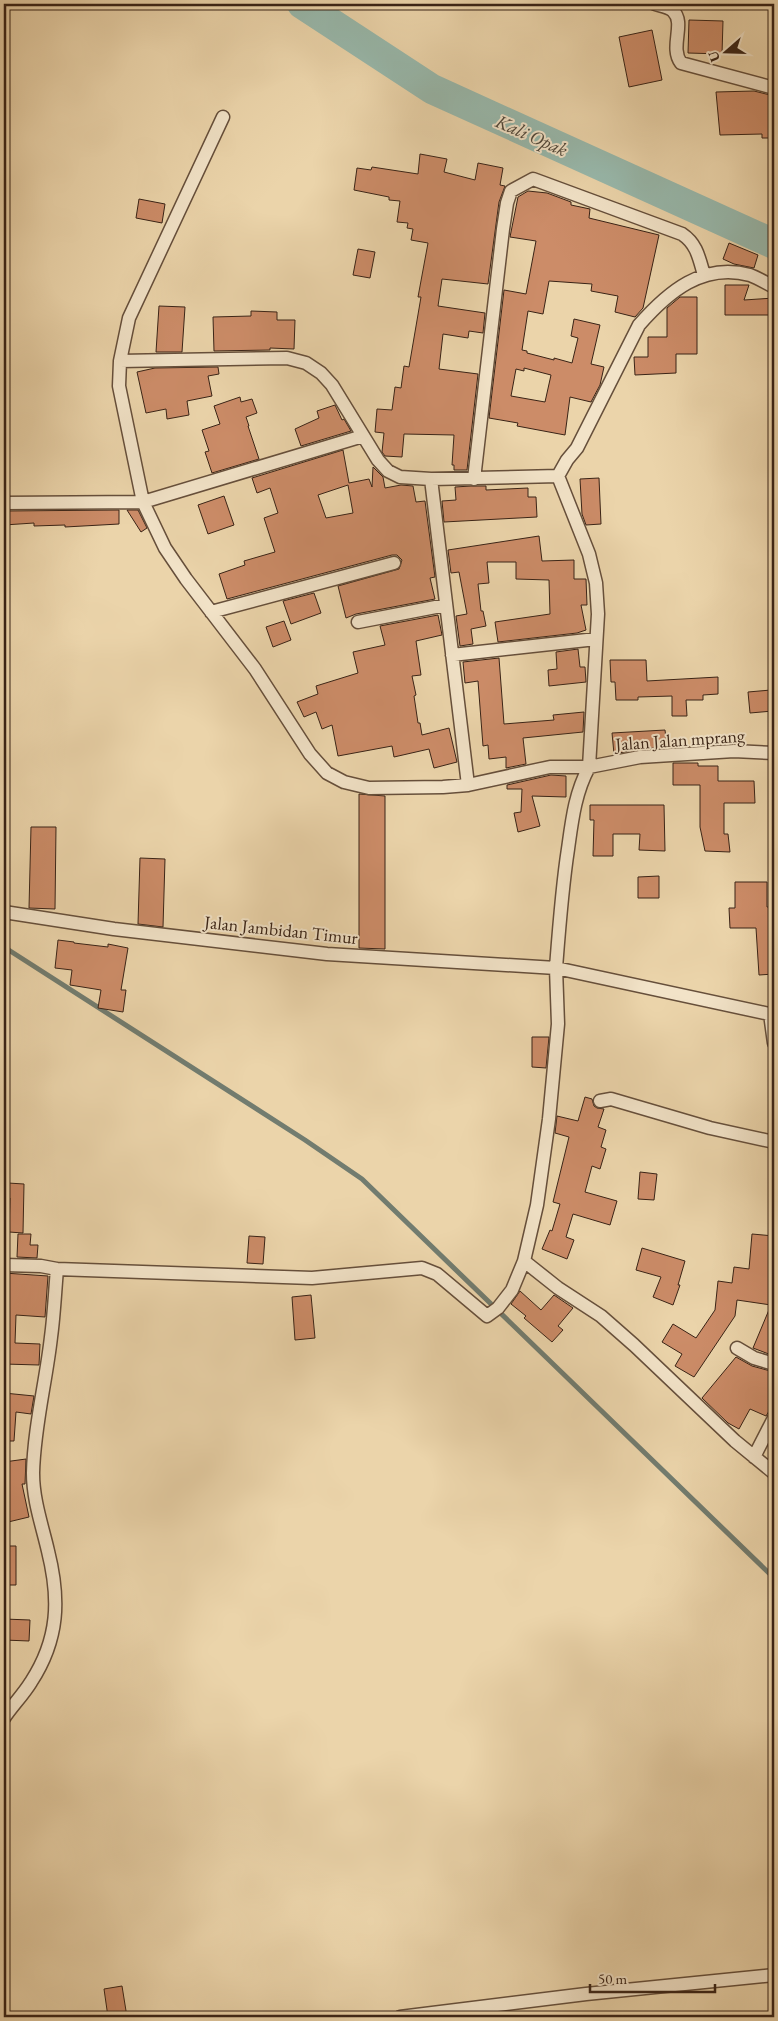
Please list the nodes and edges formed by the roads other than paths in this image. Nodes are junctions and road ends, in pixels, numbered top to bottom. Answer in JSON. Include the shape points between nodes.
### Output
{"nodes":[{"id":1,"x":655,"y":4,"type":"edge"},
{"id":2,"x":774,"y":88,"type":"edge"},
{"id":3,"x":223,"y":117,"type":"dead end"},
{"id":4,"x":704,"y":275,"type":"junction"},
{"id":5,"x":774,"y":287,"type":"edge"},
{"id":6,"x":120,"y":361,"type":"junction"},
{"id":7,"x":363,"y":436,"type":"junction"},
{"id":8,"x":558,"y":476,"type":"junction"},
{"id":9,"x":474,"y":478,"type":"junction"},
{"id":10,"x":431,"y":479,"type":"junction"},
{"id":11,"x":143,"y":502,"type":"junction"},
{"id":12,"x":4,"y":504,"type":"edge"},
{"id":13,"x":394,"y":563,"type":"dead end"},
{"id":14,"x":446,"y":605,"type":"junction"},
{"id":15,"x":210,"y":612,"type":"junction"},
{"id":16,"x":358,"y":622,"type":"dead end"},
{"id":17,"x":596,"y":639,"type":"junction"},
{"id":18,"x":452,"y":655,"type":"junction"},
{"id":19,"x":774,"y":753,"type":"edge"},
{"id":20,"x":590,"y":767,"type":"junction"},
{"id":21,"x":468,"y":785,"type":"junction"},
{"id":22,"x":4,"y":912,"type":"edge"},
{"id":23,"x":556,"y":968,"type":"junction"},
{"id":24,"x":772,"y":1015,"type":"edge"},
{"id":25,"x":774,"y":1042,"type":"edge"},
{"id":26,"x":600,"y":1101,"type":"dead end"},
{"id":27,"x":774,"y":1142,"type":"edge"},
{"id":28,"x":524,"y":1261,"type":"junction"},
{"id":29,"x":4,"y":1265,"type":"edge"},
{"id":30,"x":57,"y":1269,"type":"junction"},
{"id":31,"x":737,"y":1348,"type":"dead end"},
{"id":32,"x":774,"y":1364,"type":"edge"},
{"id":33,"x":774,"y":1418,"type":"edge"},
{"id":34,"x":754,"y":1457,"type":"junction"},
{"id":35,"x":774,"y":1473,"type":"edge"},
{"id":36,"x":4,"y":1718,"type":"edge"},
{"id":37,"x":774,"y":1975,"type":"edge"},
{"id":38,"x":400,"y":2017,"type":"edge"}],
"edges":[{"from":1,"to":2,"type":"street","via":[[668,8],[677,16],[675,51],[681,63]]},
{"from":3,"to":6,"type":"street","name":"Jalan Jalan mprang","via":[[129,318]]},
{"from":4,"to":5,"type":"street","via":[[734,272]]},
{"from":4,"to":8,"type":"street","via":[[674,291],[640,325],[577,448]]},
{"from":4,"to":9,"type":"street","via":[[698,251],[682,234],[533,179],[511,190],[503,229]]},
{"from":6,"to":7,"type":"street","via":[[287,358],[306,363],[332,385]]},
{"from":6,"to":11,"type":"street","name":"Jalan Jalan mprang","via":[[119,386]]},
{"from":7,"to":10,"type":"street","via":[[388,471],[400,477]]},
{"from":7,"to":11,"type":"street"},
{"from":8,"to":9,"type":"street"},
{"from":8,"to":17,"type":"street","via":[[589,554],[596,583]]},
{"from":9,"to":10,"type":"street"},
{"from":10,"to":14,"type":"street"},
{"from":11,"to":12,"type":"street"},
{"from":11,"to":15,"type":"street","name":"Jalan Jalan mprang","via":[[165,548]]},
{"from":13,"to":15,"type":"street"},
{"from":14,"to":16,"type":"street"},
{"from":14,"to":18,"type":"street"},
{"from":15,"to":21,"type":"street","name":"Jalan Jalan mprang","via":[[255,669],[310,754],[327,773],[344,782],[369,788]]},
{"from":17,"to":18,"type":"street"},
{"from":17,"to":20,"type":"street"},
{"from":18,"to":21,"type":"street"},
{"from":19,"to":20,"type":"street","name":"Jalan Jalan mprang","via":[[734,751],[640,757]]},
{"from":20,"to":21,"type":"street","name":"Jalan Jalan mprang","via":[[550,767]]},
{"from":20,"to":23,"type":"street","via":[[581,782],[572,817]]},
{"from":22,"to":23,"type":"street","name":"Jalan Jambidan Timur","via":[[327,954]]},
{"from":23,"to":24,"type":"street","name":"Jalan Jambidan Timur"},
{"from":23,"to":28,"type":"street","via":[[558,1024],[549,1119],[537,1205]]},
{"from":24,"to":25,"type":"street"},
{"from":26,"to":27,"type":"street","via":[[611,1099],[710,1128]]},
{"from":28,"to":30,"type":"street","via":[[512,1290],[487,1316],[437,1274],[422,1268],[312,1278]]},
{"from":28,"to":34,"type":"street","via":[[601,1316]]},
{"from":29,"to":30,"type":"street"},
{"from":30,"to":36,"type":"street","via":[[33,1473],[36,1502],[55,1576],[55,1625],[41,1664]]},
{"from":31,"to":32,"type":"street"},
{"from":33,"to":34,"type":"street"},
{"from":34,"to":35,"type":"street"},
{"from":37,"to":38,"type":"street"}]}
